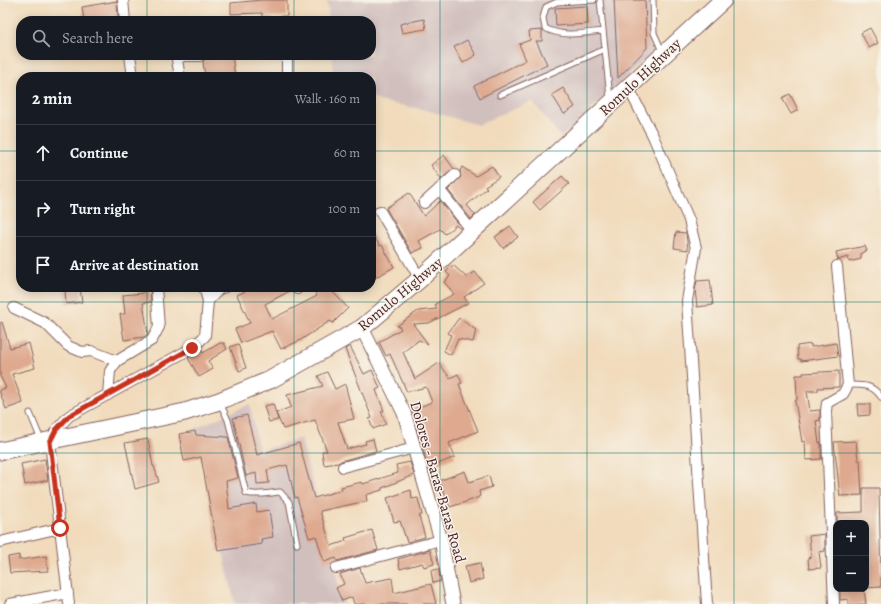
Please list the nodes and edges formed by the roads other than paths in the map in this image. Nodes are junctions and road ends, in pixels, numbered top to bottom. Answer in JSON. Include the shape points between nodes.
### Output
{"nodes":[{"id":1,"x":123,"y":0,"type":"edge"},
{"id":2,"x":594,"y":0,"type":"edge"},
{"id":3,"x":600,"y":0,"type":"edge"},
{"id":4,"x":653,"y":0,"type":"edge"},
{"id":5,"x":722,"y":0,"type":"edge"},
{"id":6,"x":125,"y":16,"type":"edge"},
{"id":7,"x":603,"y":31,"type":"junction"},
{"id":8,"x":605,"y":49,"type":"junction"},
{"id":9,"x":664,"y":54,"type":"junction"},
{"id":10,"x":131,"y":60,"type":"edge"},
{"id":11,"x":177,"y":60,"type":"edge"},
{"id":12,"x":287,"y":60,"type":"edge"},
{"id":13,"x":132,"y":72,"type":"edge"},
{"id":14,"x":179,"y":72,"type":"edge"},
{"id":15,"x":287,"y":72,"type":"edge"},
{"id":16,"x":628,"y":87,"type":"junction"},
{"id":17,"x":500,"y":95,"type":"dead end"},
{"id":18,"x":611,"y":104,"type":"junction"},
{"id":19,"x":455,"y":175,"type":"dead end"},
{"id":20,"x":439,"y":189,"type":"junction"},
{"id":21,"x":424,"y":203,"type":"dead end"},
{"id":22,"x":380,"y":211,"type":"dead end"},
{"id":23,"x":472,"y":231,"type":"junction"},
{"id":24,"x":837,"y":266,"type":"dead end"},
{"id":25,"x":420,"y":279,"type":"junction"},
{"id":26,"x":156,"y":292,"type":"edge"},
{"id":27,"x":206,"y":292,"type":"edge"},
{"id":28,"x":216,"y":292,"type":"edge"},
{"id":29,"x":208,"y":300,"type":"junction"},
{"id":30,"x":14,"y":308,"type":"dead end"},
{"id":31,"x":362,"y":328,"type":"junction"},
{"id":32,"x":117,"y":361,"type":"junction"},
{"id":33,"x":848,"y":385,"type":"junction"},
{"id":34,"x":108,"y":394,"type":"junction"},
{"id":35,"x":881,"y":397,"type":"edge"},
{"id":36,"x":219,"y":401,"type":"junction"},
{"id":37,"x":30,"y":413,"type":"dead end"},
{"id":38,"x":46,"y":442,"type":"junction"},
{"id":39,"x":414,"y":448,"type":"junction"},
{"id":40,"x":0,"y":451,"type":"edge"},
{"id":41,"x":343,"y":467,"type":"dead end"},
{"id":42,"x":60,"y":528,"type":"junction"},
{"id":43,"x":441,"y":540,"type":"junction"},
{"id":44,"x":0,"y":542,"type":"edge"},
{"id":45,"x":297,"y":544,"type":"dead end"},
{"id":46,"x":336,"y":568,"type":"dead end"},
{"id":47,"x":68,"y":593,"type":"junction"},
{"id":48,"x":10,"y":604,"type":"edge"},
{"id":49,"x":69,"y":604,"type":"edge"},
{"id":50,"x":453,"y":604,"type":"edge"},
{"id":51,"x":707,"y":604,"type":"edge"},
{"id":52,"x":834,"y":604,"type":"edge"}],
"edges":[{"from":1,"to":6,"type":"street"},
{"from":2,"to":7,"type":"lane","via":[[557,2],[546,7],[543,18],[545,28],[553,33],[571,34]]},
{"from":3,"to":7,"type":"lane"},
{"from":4,"to":9,"type":"lane","via":[[654,33]]},
{"from":5,"to":9,"type":"highway","name":"Romulo Highway"},
{"from":7,"to":8,"type":"lane"},
{"from":8,"to":17,"type":"lane"},
{"from":8,"to":18,"type":"lane"},
{"from":9,"to":16,"type":"highway","name":"Romulo Highway"},
{"from":10,"to":13,"type":"street"},
{"from":11,"to":14,"type":"street"},
{"from":12,"to":15,"type":"street"},
{"from":16,"to":18,"type":"highway","name":"Romulo Highway"},
{"from":16,"to":51,"type":"street","via":[[653,136],[689,220],[696,248],[687,301]]},
{"from":18,"to":23,"type":"highway","name":"Romulo Highway"},
{"from":19,"to":20,"type":"street"},
{"from":20,"to":21,"type":"street"},
{"from":20,"to":23,"type":"street"},
{"from":22,"to":25,"type":"street"},
{"from":23,"to":25,"type":"highway","name":"Romulo Highway"},
{"from":24,"to":33,"type":"street"},
{"from":25,"to":31,"type":"highway","name":"Romulo Highway"},
{"from":26,"to":32,"type":"street","via":[[159,327],[152,340]]},
{"from":27,"to":29,"type":"street"},
{"from":28,"to":29,"type":"street"},
{"from":29,"to":34,"type":"street","via":[[205,336],[192,348]]},
{"from":30,"to":32,"type":"street","via":[[45,323],[68,346],[82,352],[98,353]]},
{"from":31,"to":36,"type":"highway","name":"Romulo Highway","via":[[284,373]]},
{"from":31,"to":39,"type":"street","name":"Dolores - Baras-Baras Road","via":[[404,413]]},
{"from":32,"to":34,"type":"street","via":[[110,371]]},
{"from":33,"to":35,"type":"lane","via":[[875,389]]},
{"from":33,"to":52,"type":"street","via":[[843,394],[827,403],[826,411]]},
{"from":34,"to":38,"type":"street","via":[[69,416]]},
{"from":36,"to":38,"type":"highway","name":"Romulo Highway","via":[[185,412]]},
{"from":36,"to":45,"type":"lane","via":[[228,420],[246,493],[254,496],[280,492],[289,502]]},
{"from":37,"to":38,"type":"lane"},
{"from":38,"to":40,"type":"highway","name":"Romulo Highway"},
{"from":38,"to":42,"type":"street"},
{"from":39,"to":41,"type":"street"},
{"from":39,"to":43,"type":"street","name":"Dolores - Baras-Baras Road"},
{"from":42,"to":44,"type":"street"},
{"from":42,"to":47,"type":"street"},
{"from":43,"to":46,"type":"street"},
{"from":43,"to":50,"type":"street","name":"Dolores - Baras-Baras Road"},
{"from":47,"to":48,"type":"street"},
{"from":47,"to":49,"type":"street"}]}
